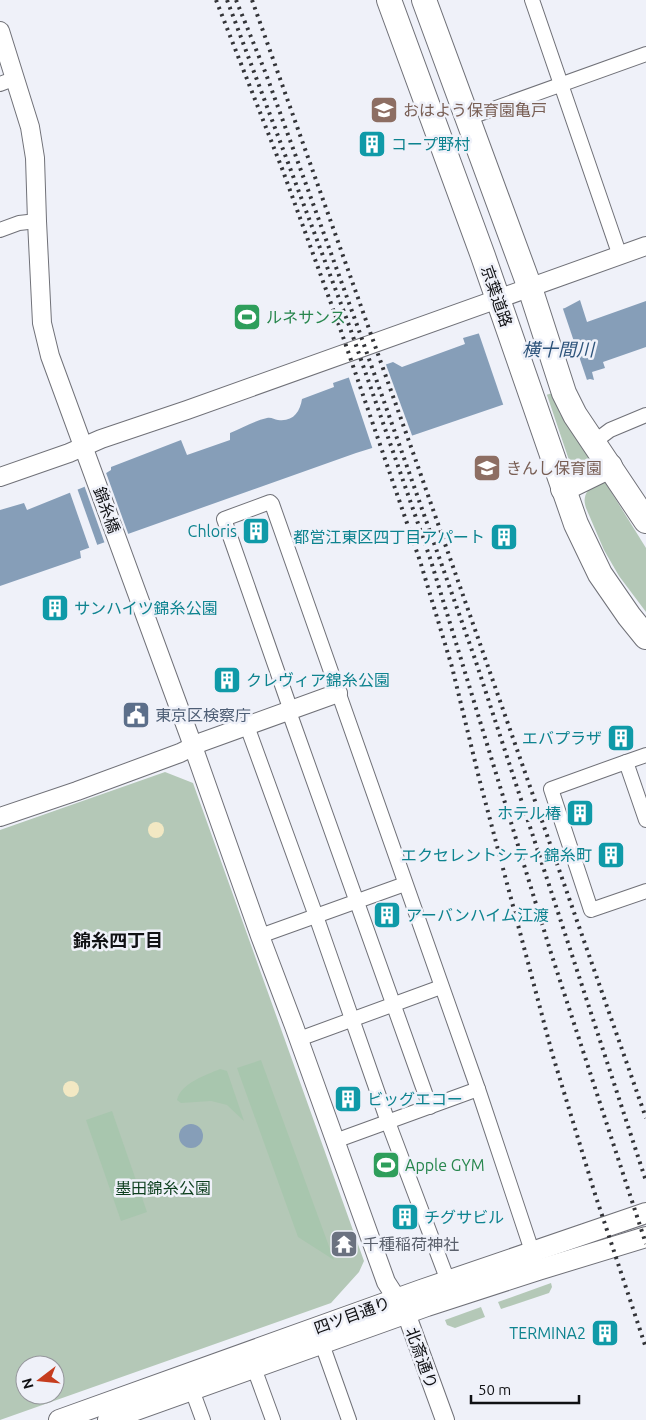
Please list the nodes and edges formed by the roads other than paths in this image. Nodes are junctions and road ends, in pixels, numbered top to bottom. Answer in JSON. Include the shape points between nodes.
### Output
{"nodes":[{"id":1,"x":389,"y":0,"type":"edge"},
{"id":2,"x":424,"y":0,"type":"edge"},
{"id":3,"x":532,"y":0,"type":"edge"},
{"id":4,"x":0,"y":31,"type":"edge"},
{"id":5,"x":646,"y":54,"type":"edge"},
{"id":6,"x":8,"y":81,"type":"edge"},
{"id":7,"x":561,"y":85,"type":"junction"},
{"id":8,"x":468,"y":118,"type":"junction"},
{"id":9,"x":37,"y":221,"type":"junction"},
{"id":10,"x":0,"y":230,"type":"edge"},
{"id":11,"x":646,"y":246,"type":"edge"},
{"id":12,"x":620,"y":256,"type":"junction"},
{"id":13,"x":533,"y":298,"type":"junction"},
{"id":14,"x":498,"y":300,"type":"junction"},
{"id":15,"x":646,"y":415,"type":"edge"},
{"id":16,"x":594,"y":442,"type":"junction"},
{"id":17,"x":83,"y":446,"type":"junction"},
{"id":18,"x":610,"y":466,"type":"junction"},
{"id":19,"x":0,"y":477,"type":"edge"},
{"id":20,"x":563,"y":489,"type":"junction"},
{"id":21,"x":646,"y":521,"type":"edge"},
{"id":22,"x":646,"y":637,"type":"edge"},
{"id":23,"x":338,"y":694,"type":"junction"},
{"id":24,"x":289,"y":712,"type":"junction"},
{"id":25,"x":247,"y":726,"type":"junction"},
{"id":26,"x":193,"y":746,"type":"junction"},
{"id":27,"x":646,"y":755,"type":"edge"},
{"id":28,"x":626,"y":762,"type":"junction"},
{"id":29,"x":0,"y":817,"type":"edge"},
{"id":30,"x":646,"y":818,"type":"edge"},
{"id":31,"x":405,"y":884,"type":"junction"},
{"id":32,"x":646,"y":891,"type":"edge"},
{"id":33,"x":356,"y":901,"type":"junction"},
{"id":34,"x":316,"y":916,"type":"junction"},
{"id":35,"x":260,"y":936,"type":"junction"},
{"id":36,"x":442,"y":987,"type":"junction"},
{"id":37,"x":393,"y":1004,"type":"junction"},
{"id":38,"x":351,"y":1020,"type":"junction"},
{"id":39,"x":299,"y":1039,"type":"junction"},
{"id":40,"x":478,"y":1090,"type":"junction"},
{"id":41,"x":430,"y":1107,"type":"junction"},
{"id":42,"x":388,"y":1122,"type":"junction"},
{"id":43,"x":335,"y":1141,"type":"junction"},
{"id":44,"x":646,"y":1214,"type":"edge"},
{"id":45,"x":646,"y":1237,"type":"edge"},
{"id":46,"x":535,"y":1261,"type":"junction"},
{"id":47,"x":448,"y":1281,"type":"junction"},
{"id":48,"x":401,"y":1306,"type":"junction"},
{"id":49,"x":322,"y":1344,"type":"junction"},
{"id":50,"x":254,"y":1368,"type":"junction"},
{"id":51,"x":192,"y":1390,"type":"junction"},
{"id":52,"x":133,"y":1416,"type":"edge"},
{"id":53,"x":59,"y":1420,"type":"edge"},
{"id":54,"x":108,"y":1420,"type":"edge"},
{"id":55,"x":203,"y":1420,"type":"edge"},
{"id":56,"x":273,"y":1420,"type":"edge"},
{"id":57,"x":349,"y":1420,"type":"edge"},
{"id":58,"x":444,"y":1420,"type":"edge"}],
"edges":[{"from":1,"to":14,"type":"highway","name":"京葉道路"},
{"from":2,"to":8,"type":"highway","name":"京葉道路"},
{"from":3,"to":7,"type":"street"},
{"from":4,"to":6,"type":"street","name":"錦糸橋"},
{"from":5,"to":7,"type":"street"},
{"from":6,"to":9,"type":"street","name":"錦糸橋","via":[[30,127],[35,158]]},
{"from":7,"to":8,"type":"street"},
{"from":7,"to":12,"type":"street"},
{"from":8,"to":13,"type":"highway","name":"京葉道路"},
{"from":9,"to":10,"type":"street"},
{"from":9,"to":17,"type":"street","name":"錦糸橋","via":[[42,323],[50,356]]},
{"from":11,"to":12,"type":"street"},
{"from":12,"to":13,"type":"street"},
{"from":13,"to":14,"type":"street"},
{"from":13,"to":16,"type":"highway","name":"京葉道路","via":[[564,394]]},
{"from":14,"to":17,"type":"street"},
{"from":14,"to":20,"type":"highway","name":"京葉道路"},
{"from":15,"to":16,"type":"street","via":[[610,430]]},
{"from":16,"to":18,"type":"highway","name":"京葉道路"},
{"from":17,"to":19,"type":"street"},
{"from":17,"to":26,"type":"street","name":"錦糸橋"},
{"from":18,"to":20,"type":"highway"},
{"from":18,"to":21,"type":"highway","name":"京葉道路"},
{"from":20,"to":22,"type":"highway","name":"京葉道路","via":[[600,574]]},
{"from":23,"to":24,"type":"street"},
{"from":23,"to":24,"type":"street","via":[[270,502],[224,519]]},
{"from":23,"to":31,"type":"street"},
{"from":24,"to":25,"type":"street"},
{"from":24,"to":33,"type":"street"},
{"from":25,"to":26,"type":"street"},
{"from":25,"to":34,"type":"street"},
{"from":26,"to":29,"type":"street","via":[[78,791]]},
{"from":26,"to":35,"type":"street","name":"錦糸橋"},
{"from":27,"to":28,"type":"street"},
{"from":28,"to":30,"type":"street"},
{"from":28,"to":32,"type":"street","via":[[551,789],[591,910]]},
{"from":31,"to":33,"type":"street"},
{"from":31,"to":36,"type":"street"},
{"from":33,"to":34,"type":"street"},
{"from":33,"to":37,"type":"street"},
{"from":34,"to":35,"type":"street"},
{"from":34,"to":38,"type":"street"},
{"from":35,"to":39,"type":"street","name":"北斎通り"},
{"from":36,"to":37,"type":"street"},
{"from":36,"to":40,"type":"street"},
{"from":37,"to":38,"type":"street"},
{"from":37,"to":41,"type":"street"},
{"from":38,"to":39,"type":"street"},
{"from":38,"to":42,"type":"street"},
{"from":39,"to":43,"type":"street","name":"北斎通り"},
{"from":40,"to":41,"type":"street"},
{"from":40,"to":46,"type":"street"},
{"from":41,"to":42,"type":"street"},
{"from":42,"to":43,"type":"street"},
{"from":42,"to":47,"type":"street"},
{"from":43,"to":48,"type":"street","name":"北斎通り","via":[[386,1282]]},
{"from":44,"to":46,"type":"main road","name":"四ツ目通り"},
{"from":45,"to":46,"type":"main road","name":"四ツ目通り"},
{"from":46,"to":47,"type":"main road","name":"四ツ目通り"},
{"from":46,"to":48,"type":"main road","name":"四ツ目通り"},
{"from":47,"to":48,"type":"main road","name":"四ツ目通り"},
{"from":48,"to":49,"type":"main road","name":"四ツ目通り"},
{"from":48,"to":53,"type":"main road","name":"四ツ目通り"},
{"from":48,"to":58,"type":"street","name":"北斎通り"},
{"from":49,"to":50,"type":"main road","name":"四ツ目通り"},
{"from":49,"to":57,"type":"street"},
{"from":50,"to":51,"type":"main road","name":"四ツ目通り"},
{"from":50,"to":56,"type":"street"},
{"from":51,"to":52,"type":"main road","name":"四ツ目通り"},
{"from":51,"to":55,"type":"street"},
{"from":52,"to":54,"type":"main road","name":"四ツ目通り"}]}
